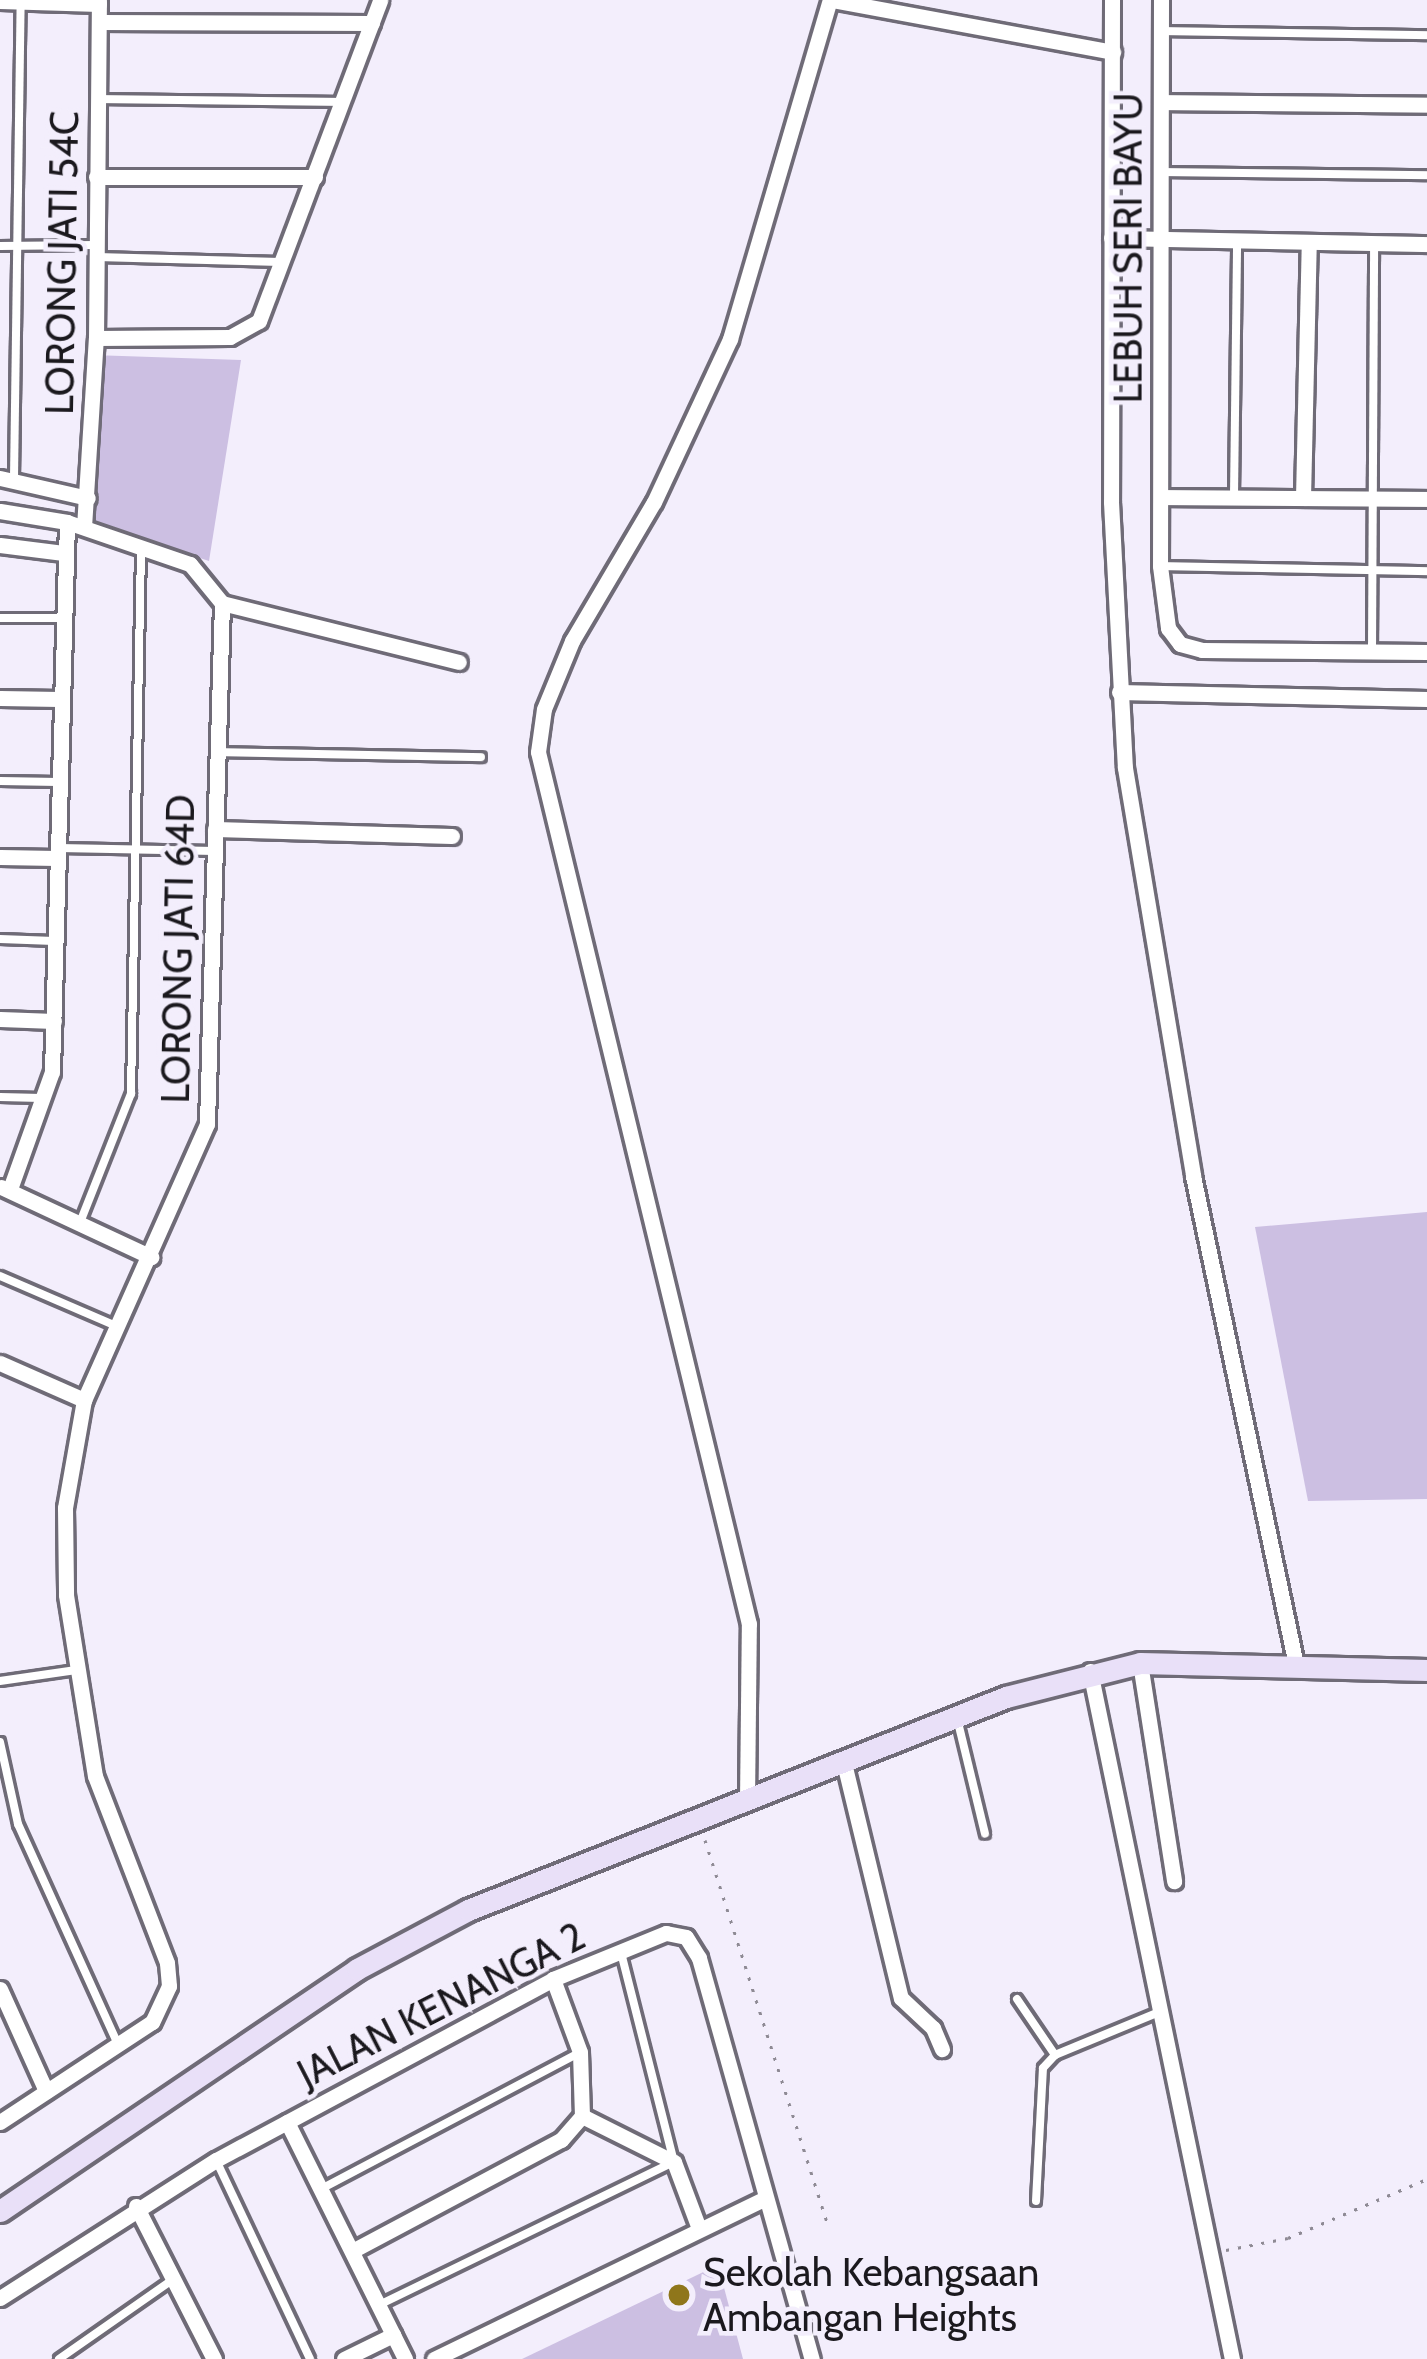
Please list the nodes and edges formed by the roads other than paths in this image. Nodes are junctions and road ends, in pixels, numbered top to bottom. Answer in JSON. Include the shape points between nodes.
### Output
{"nodes":[{"id":1,"x":380,"y":0,"type":"edge"},
{"id":2,"x":831,"y":0,"type":"edge"},
{"id":3,"x":1112,"y":0,"type":"edge"},
{"id":4,"x":1161,"y":0,"type":"edge"},
{"id":5,"x":0,"y":1,"type":"edge"},
{"id":6,"x":21,"y":2,"type":"edge"},
{"id":7,"x":99,"y":2,"type":"edge"},
{"id":8,"x":99,"y":22,"type":"junction"},
{"id":9,"x":373,"y":22,"type":"junction"},
{"id":10,"x":1161,"y":31,"type":"junction"},
{"id":11,"x":1427,"y":35,"type":"edge"},
{"id":12,"x":1112,"y":52,"type":"junction"},
{"id":13,"x":97,"y":98,"type":"junction"},
{"id":14,"x":344,"y":102,"type":"junction"},
{"id":15,"x":1161,"y":102,"type":"junction"},
{"id":16,"x":1427,"y":105,"type":"edge"},
{"id":17,"x":1162,"y":172,"type":"junction"},
{"id":18,"x":1427,"y":175,"type":"edge"},
{"id":19,"x":96,"y":177,"type":"junction"},
{"id":20,"x":315,"y":177,"type":"junction"},
{"id":21,"x":1111,"y":238,"type":"junction"},
{"id":22,"x":1162,"y":239,"type":"junction"},
{"id":23,"x":1238,"y":240,"type":"junction"},
{"id":24,"x":1309,"y":242,"type":"junction"},
{"id":25,"x":1374,"y":243,"type":"junction"},
{"id":26,"x":1427,"y":244,"type":"edge"},
{"id":27,"x":0,"y":246,"type":"edge"},
{"id":28,"x":18,"y":246,"type":"junction"},
{"id":29,"x":96,"y":251,"type":"junction"},
{"id":30,"x":283,"y":262,"type":"junction"},
{"id":31,"x":96,"y":338,"type":"junction"},
{"id":32,"x":7,"y":479,"type":"edge"},
{"id":33,"x":1162,"y":496,"type":"junction"},
{"id":34,"x":1234,"y":497,"type":"junction"},
{"id":35,"x":88,"y":498,"type":"junction"},
{"id":36,"x":1303,"y":498,"type":"junction"},
{"id":37,"x":1373,"y":498,"type":"junction"},
{"id":38,"x":1427,"y":499,"type":"edge"},
{"id":39,"x":0,"y":511,"type":"edge"},
{"id":40,"x":76,"y":525,"type":"junction"},
{"id":41,"x":0,"y":545,"type":"edge"},
{"id":42,"x":141,"y":545,"type":"junction"},
{"id":43,"x":63,"y":553,"type":"junction"},
{"id":44,"x":1160,"y":566,"type":"junction"},
{"id":45,"x":1372,"y":570,"type":"junction"},
{"id":46,"x":1427,"y":572,"type":"edge"},
{"id":47,"x":222,"y":603,"type":"junction"},
{"id":48,"x":0,"y":618,"type":"edge"},
{"id":49,"x":62,"y":618,"type":"junction"},
{"id":50,"x":1372,"y":651,"type":"junction"},
{"id":51,"x":1427,"y":652,"type":"edge"},
{"id":52,"x":459,"y":662,"type":"dead end"},
{"id":53,"x":1119,"y":692,"type":"junction"},
{"id":54,"x":0,"y":698,"type":"edge"},
{"id":55,"x":59,"y":699,"type":"junction"},
{"id":56,"x":1427,"y":699,"type":"edge"},
{"id":57,"x":216,"y":752,"type":"junction"},
{"id":58,"x":481,"y":757,"type":"dead end"},
{"id":59,"x":0,"y":781,"type":"edge"},
{"id":60,"x":58,"y":782,"type":"junction"},
{"id":61,"x":215,"y":829,"type":"junction"},
{"id":62,"x":452,"y":836,"type":"dead end"},
{"id":63,"x":137,"y":850,"type":"junction"},
{"id":64,"x":215,"y":851,"type":"junction"},
{"id":65,"x":57,"y":853,"type":"junction"},
{"id":66,"x":0,"y":857,"type":"edge"},
{"id":67,"x":0,"y":939,"type":"edge"},
{"id":68,"x":55,"y":940,"type":"junction"},
{"id":69,"x":0,"y":1019,"type":"edge"},
{"id":70,"x":54,"y":1021,"type":"junction"},
{"id":71,"x":0,"y":1097,"type":"edge"},
{"id":72,"x":48,"y":1098,"type":"junction"},
{"id":73,"x":5,"y":1188,"type":"edge"},
{"id":74,"x":81,"y":1220,"type":"junction"},
{"id":75,"x":151,"y":1257,"type":"junction"},
{"id":76,"x":0,"y":1276,"type":"edge"},
{"id":77,"x":117,"y":1326,"type":"junction"},
{"id":78,"x":0,"y":1363,"type":"edge"},
{"id":79,"x":84,"y":1400,"type":"junction"},
{"id":80,"x":1140,"y":1663,"type":"junction"},
{"id":81,"x":1295,"y":1665,"type":"junction"},
{"id":82,"x":77,"y":1670,"type":"junction"},
{"id":83,"x":1427,"y":1670,"type":"edge"},
{"id":84,"x":1090,"y":1671,"type":"junction"},
{"id":85,"x":0,"y":1681,"type":"edge"},
{"id":86,"x":956,"y":1716,"type":"junction"},
{"id":87,"x":0,"y":1742,"type":"edge"},
{"id":88,"x":844,"y":1763,"type":"junction"},
{"id":89,"x":747,"y":1802,"type":"junction"},
{"id":90,"x":985,"y":1834,"type":"dead end"},
{"id":91,"x":1174,"y":1881,"type":"dead end"},
{"id":92,"x":620,"y":1950,"type":"junction"},
{"id":93,"x":553,"y":1979,"type":"junction"},
{"id":94,"x":0,"y":1989,"type":"edge"},
{"id":95,"x":1017,"y":1999,"type":"dead end"},
{"id":96,"x":1157,"y":2013,"type":"junction"},
{"id":97,"x":118,"y":2044,"type":"junction"},
{"id":98,"x":942,"y":2049,"type":"dead end"},
{"id":99,"x":580,"y":2052,"type":"junction"},
{"id":100,"x":1055,"y":2055,"type":"junction"},
{"id":101,"x":46,"y":2091,"type":"junction"},
{"id":102,"x":582,"y":2116,"type":"junction"},
{"id":103,"x":0,"y":2122,"type":"edge"},
{"id":104,"x":287,"y":2122,"type":"junction"},
{"id":105,"x":216,"y":2160,"type":"junction"},
{"id":106,"x":674,"y":2162,"type":"junction"},
{"id":107,"x":320,"y":2190,"type":"junction"},
{"id":108,"x":764,"y":2199,"type":"junction"},
{"id":109,"x":1036,"y":2201,"type":"dead end"},
{"id":110,"x":136,"y":2206,"type":"junction"},
{"id":111,"x":0,"y":2212,"type":"edge"},
{"id":112,"x":698,"y":2226,"type":"junction"},
{"id":113,"x":352,"y":2251,"type":"junction"},
{"id":114,"x":175,"y":2278,"type":"junction"},
{"id":115,"x":0,"y":2298,"type":"edge"},
{"id":116,"x":379,"y":2305,"type":"junction"},
{"id":117,"x":393,"y":2335,"type":"junction"},
{"id":118,"x":212,"y":2358,"type":"edge"},
{"id":119,"x":58,"y":2359,"type":"edge"},
{"id":120,"x":310,"y":2359,"type":"edge"},
{"id":121,"x":344,"y":2359,"type":"edge"},
{"id":122,"x":405,"y":2359,"type":"edge"},
{"id":123,"x":434,"y":2359,"type":"edge"},
{"id":124,"x":812,"y":2359,"type":"edge"},
{"id":125,"x":1232,"y":2359,"type":"edge"}],
"edges":[{"from":1,"to":9,"type":"street"},
{"from":2,"to":12,"type":"street"},
{"from":2,"to":89,"type":"street","via":[[730,339],[654,502],[572,641],[544,710],[538,752],[749,1624]]},
{"from":3,"to":12,"type":"street"},
{"from":4,"to":10,"type":"street","name":"LEBUH SERI BAYU"},
{"from":5,"to":6,"type":"street"},
{"from":6,"to":7,"type":"street"},
{"from":6,"to":28,"type":"lane"},
{"from":7,"to":8,"type":"street","name":"LORONG JATI 54C"},
{"from":8,"to":9,"type":"street"},
{"from":8,"to":13,"type":"street","name":"LORONG JATI 54C"},
{"from":9,"to":14,"type":"street"},
{"from":10,"to":11,"type":"lane"},
{"from":10,"to":15,"type":"street","name":"LEBUH SERI BAYU"},
{"from":12,"to":21,"type":"street"},
{"from":13,"to":14,"type":"lane"},
{"from":13,"to":19,"type":"street","name":"LORONG JATI 54C"},
{"from":14,"to":20,"type":"street"},
{"from":15,"to":16,"type":"street"},
{"from":15,"to":17,"type":"street","name":"LEBUH SERI BAYU"},
{"from":17,"to":18,"type":"lane"},
{"from":17,"to":22,"type":"street","name":"LEBUH SERI BAYU"},
{"from":19,"to":20,"type":"street"},
{"from":19,"to":29,"type":"street","name":"LORONG JATI 54C"},
{"from":20,"to":30,"type":"street"},
{"from":21,"to":22,"type":"street"},
{"from":21,"to":53,"type":"street"},
{"from":22,"to":23,"type":"street"},
{"from":22,"to":33,"type":"street","name":"LEBUH SERI BAYU"},
{"from":23,"to":24,"type":"street"},
{"from":23,"to":34,"type":"lane"},
{"from":24,"to":25,"type":"street"},
{"from":24,"to":36,"type":"street"},
{"from":25,"to":26,"type":"street"},
{"from":25,"to":37,"type":"lane"},
{"from":27,"to":28,"type":"lane"},
{"from":28,"to":29,"type":"lane"},
{"from":28,"to":32,"type":"lane"},
{"from":29,"to":30,"type":"lane"},
{"from":29,"to":31,"type":"street","name":"LORONG JATI 54C"},
{"from":30,"to":31,"type":"street","via":[[247,333]]},
{"from":31,"to":35,"type":"street","name":"LORONG JATI 54C"},
{"from":32,"to":35,"type":"street"},
{"from":33,"to":34,"type":"street"},
{"from":33,"to":44,"type":"street","name":"LEBUH SERI BAYU"},
{"from":34,"to":36,"type":"street"},
{"from":35,"to":40,"type":"street","name":"LORONG JATI 54C"},
{"from":36,"to":37,"type":"street"},
{"from":37,"to":38,"type":"street"},
{"from":37,"to":45,"type":"lane"},
{"from":39,"to":40,"type":"street"},
{"from":40,"to":42,"type":"street"},
{"from":40,"to":43,"type":"street","name":"LORONG JATI 54C"},
{"from":41,"to":43,"type":"street"},
{"from":42,"to":47,"type":"street","name":"LORONG JATI 64D","via":[[190,564]]},
{"from":42,"to":63,"type":"lane"},
{"from":43,"to":49,"type":"street","name":"LORONG JATI 54C"},
{"from":44,"to":45,"type":"lane"},
{"from":44,"to":50,"type":"street","name":"LEBUH SERI BAYU","via":[[1161,604],[1180,644]]},
{"from":45,"to":46,"type":"lane"},
{"from":45,"to":50,"type":"lane"},
{"from":47,"to":52,"type":"street"},
{"from":47,"to":57,"type":"street","name":"LORONG JATI 64D"},
{"from":48,"to":49,"type":"lane"},
{"from":49,"to":55,"type":"street","name":"LORONG JATI 54C"},
{"from":50,"to":51,"type":"street"},
{"from":53,"to":56,"type":"street"},
{"from":53,"to":81,"type":"street","via":[[1134,843],[1193,1176]]},
{"from":54,"to":55,"type":"street"},
{"from":55,"to":60,"type":"street","name":"LORONG JATI 54C"},
{"from":57,"to":58,"type":"lane"},
{"from":57,"to":61,"type":"street","name":"LORONG JATI 64D"},
{"from":59,"to":60,"type":"lane"},
{"from":60,"to":65,"type":"street","name":"LORONG JATI 54C"},
{"from":61,"to":62,"type":"street"},
{"from":61,"to":64,"type":"street","name":"LORONG JATI 64D"},
{"from":63,"to":64,"type":"lane"},
{"from":63,"to":65,"type":"lane"},
{"from":63,"to":74,"type":"lane","via":[[131,1094]]},
{"from":64,"to":75,"type":"street","name":"LORONG JATI 64D","via":[[207,1124]]},
{"from":65,"to":66,"type":"street"},
{"from":65,"to":68,"type":"street","name":"LORONG JATI 54C"},
{"from":67,"to":68,"type":"lane"},
{"from":68,"to":70,"type":"street","name":"LORONG JATI 54C"},
{"from":69,"to":70,"type":"street"},
{"from":70,"to":72,"type":"street","name":"LORONG JATI 54C"},
{"from":71,"to":72,"type":"lane"},
{"from":72,"to":73,"type":"street","name":"LORONG JATI 54C"},
{"from":73,"to":74,"type":"street"},
{"from":74,"to":75,"type":"street"},
{"from":75,"to":77,"type":"street","name":"LORONG JATI 64D"},
{"from":76,"to":77,"type":"lane"},
{"from":77,"to":79,"type":"street","name":"LORONG JATI 64D"},
{"from":78,"to":79,"type":"street"},
{"from":79,"to":82,"type":"street","name":"LORONG JATI 64D","via":[[65,1508]]},
{"from":80,"to":81,"type":"main road"},
{"from":80,"to":84,"type":"main road"},
{"from":80,"to":91,"type":"street"},
{"from":81,"to":83,"type":"main road"},
{"from":82,"to":85,"type":"lane"},
{"from":82,"to":97,"type":"street","name":"LORONG JATI 64D","via":[[107,1814],[167,1964],[165,2008]]},
{"from":84,"to":86,"type":"main road"},
{"from":84,"to":96,"type":"street"},
{"from":86,"to":88,"type":"main road"},
{"from":86,"to":90,"type":"lane"},
{"from":87,"to":97,"type":"lane","via":[[18,1824]]},
{"from":88,"to":89,"type":"main road"},
{"from":88,"to":98,"type":"street","via":[[901,1998],[933,2028]]},
{"from":89,"to":111,"type":"main road","via":[[521,1887],[357,1969]]},
{"from":92,"to":93,"type":"street","name":"JALAN KENANGA 2"},
{"from":92,"to":106,"type":"lane"},
{"from":92,"to":108,"type":"street","name":"JALAN KENANGA 2","via":[[666,1933],[686,1937],[699,1958]]},
{"from":93,"to":99,"type":"street"},
{"from":93,"to":104,"type":"street","name":"JALAN KENANGA 2"},
{"from":94,"to":101,"type":"street"},
{"from":95,"to":100,"type":"lane"},
{"from":96,"to":100,"type":"lane"},
{"from":96,"to":125,"type":"street"},
{"from":97,"to":101,"type":"street","name":"LORONG JATI 64D"},
{"from":99,"to":102,"type":"street"},
{"from":99,"to":107,"type":"lane"},
{"from":100,"to":109,"type":"lane","via":[[1037,2088]]},
{"from":101,"to":103,"type":"street","name":"LORONG JATI 64D"},
{"from":102,"to":106,"type":"street"},
{"from":102,"to":113,"type":"street","via":[[561,2140]]},
{"from":104,"to":105,"type":"street","name":"JALAN KENANGA 2"},
{"from":104,"to":107,"type":"street"},
{"from":105,"to":110,"type":"street","name":"JALAN KENANGA 2"},
{"from":105,"to":120,"type":"lane"},
{"from":106,"to":112,"type":"street"},
{"from":106,"to":116,"type":"lane"},
{"from":107,"to":113,"type":"street"},
{"from":108,"to":112,"type":"street"},
{"from":108,"to":124,"type":"street"},
{"from":110,"to":114,"type":"street"},
{"from":110,"to":115,"type":"street","name":"JALAN KENANGA 2"},
{"from":112,"to":123,"type":"street"},
{"from":113,"to":116,"type":"street"},
{"from":114,"to":118,"type":"street"},
{"from":114,"to":119,"type":"lane"},
{"from":116,"to":117,"type":"street"},
{"from":117,"to":121,"type":"street"},
{"from":117,"to":122,"type":"street"}]}
